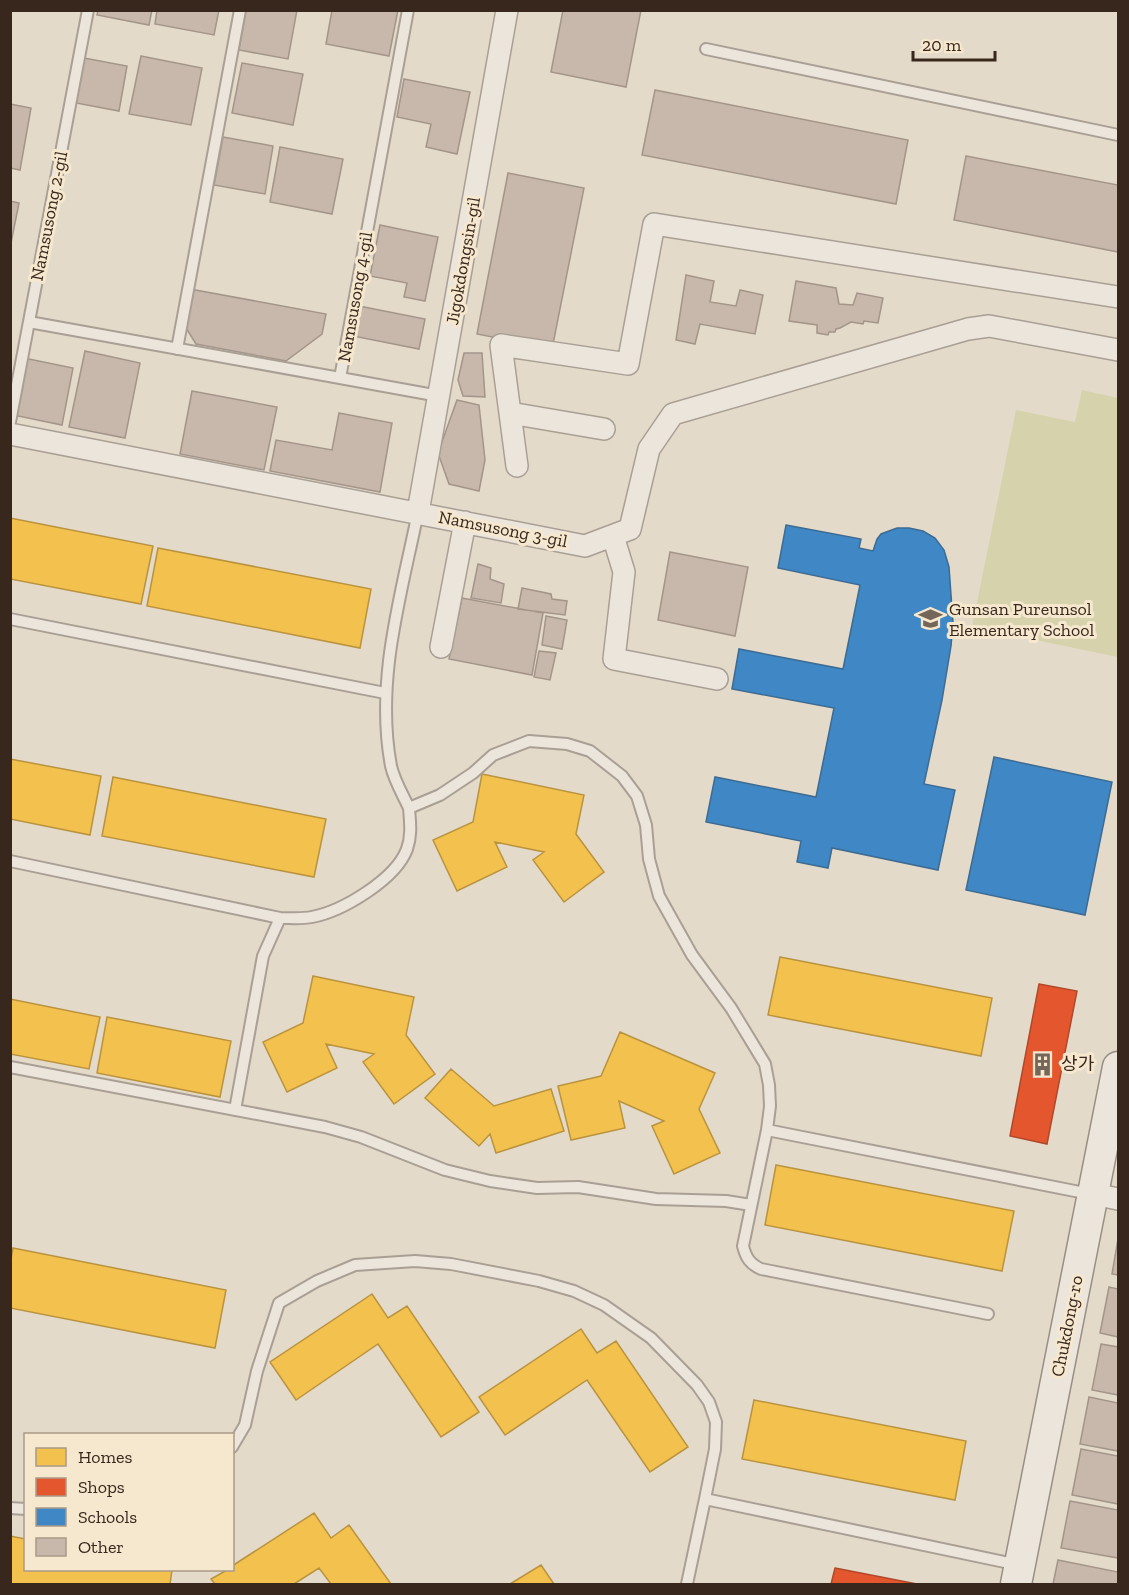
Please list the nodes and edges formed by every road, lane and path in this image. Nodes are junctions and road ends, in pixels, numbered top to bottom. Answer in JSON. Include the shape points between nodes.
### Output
{"nodes":[{"id":1,"x":88,"y":10,"type":"edge"},
{"id":2,"x":240,"y":10,"type":"edge"},
{"id":3,"x":408,"y":10,"type":"edge"},
{"id":4,"x":507,"y":10,"type":"edge"},
{"id":5,"x":706,"y":49,"type":"dead end"},
{"id":6,"x":1119,"y":135,"type":"edge"},
{"id":7,"x":1119,"y":297,"type":"edge"},
{"id":8,"x":29,"y":322,"type":"junction"},
{"id":9,"x":177,"y":349,"type":"junction"},
{"id":10,"x":1119,"y":350,"type":"edge"},
{"id":11,"x":340,"y":378,"type":"junction"},
{"id":12,"x":439,"y":396,"type":"junction"},
{"id":13,"x":510,"y":412,"type":"junction"},
{"id":14,"x":10,"y":422,"type":"edge"},
{"id":15,"x":604,"y":429,"type":"dead end"},
{"id":16,"x":10,"y":434,"type":"edge"},
{"id":17,"x":517,"y":466,"type":"dead end"},
{"id":18,"x":418,"y":512,"type":"junction"},
{"id":19,"x":465,"y":522,"type":"junction"},
{"id":20,"x":613,"y":536,"type":"junction"},
{"id":21,"x":10,"y":619,"type":"edge"},
{"id":22,"x":441,"y":647,"type":"dead end"},
{"id":23,"x":717,"y":679,"type":"dead end"},
{"id":24,"x":385,"y":693,"type":"junction"},
{"id":25,"x":409,"y":808,"type":"junction"},
{"id":26,"x":10,"y":861,"type":"edge"},
{"id":27,"x":280,"y":918,"type":"junction"},
{"id":28,"x":10,"y":1067,"type":"edge"},
{"id":29,"x":1119,"y":1067,"type":"edge"},
{"id":30,"x":235,"y":1110,"type":"junction"},
{"id":31,"x":767,"y":1130,"type":"junction"},
{"id":32,"x":1106,"y":1197,"type":"edge"},
{"id":33,"x":751,"y":1205,"type":"junction"},
{"id":34,"x":988,"y":1314,"type":"dead end"},
{"id":35,"x":234,"y":1444,"type":"edge"},
{"id":36,"x":705,"y":1499,"type":"junction"},
{"id":37,"x":1018,"y":1575,"type":"edge"},
{"id":38,"x":687,"y":1584,"type":"edge"}],
"edges":[{"from":1,"to":8,"type":"lane","name":"Namsusong 2-gil"},
{"from":2,"to":9,"type":"lane"},
{"from":3,"to":11,"type":"lane","name":"Namsusong 4-gil"},
{"from":4,"to":12,"type":"street","name":"Jigokdongsin-gil"},
{"from":5,"to":6,"type":"lane"},
{"from":7,"to":13,"type":"street","via":[[654,224],[628,364],[501,345]]},
{"from":8,"to":9,"type":"lane","name":"Namsusong 4-gil"},
{"from":8,"to":14,"type":"lane","name":"Namsusong 2-gil"},
{"from":9,"to":11,"type":"lane","name":"Namsusong 4-gil"},
{"from":10,"to":20,"type":"street","name":"Namsusong 3-gil","via":[[989,327],[968,329],[673,414],[649,449],[630,530]]},
{"from":11,"to":12,"type":"lane"},
{"from":12,"to":18,"type":"street","name":"Jigokdongsin-gil"},
{"from":13,"to":15,"type":"street"},
{"from":13,"to":17,"type":"street"},
{"from":16,"to":18,"type":"street","name":"Namsusong 3-gil"},
{"from":18,"to":19,"type":"street","name":"Namsusong 3-gil"},
{"from":18,"to":24,"type":"lane","via":[[394,626]]},
{"from":19,"to":20,"type":"street","name":"Namsusong 3-gil","via":[[585,546]]},
{"from":19,"to":22,"type":"street"},
{"from":20,"to":23,"type":"street","via":[[624,572],[614,659]]},
{"from":21,"to":24,"type":"lane"},
{"from":24,"to":25,"type":"lane","via":[[391,768]]},
{"from":25,"to":27,"type":"lane","via":[[411,830],[406,851],[385,879],[347,905],[312,917]]},
{"from":25,"to":31,"type":"lane","via":[[440,795],[493,755],[529,741],[567,744],[590,751],[622,776],[637,796],[646,825],[649,859],[659,896],[692,955],[765,1064],[770,1106]]},
{"from":26,"to":27,"type":"lane"},
{"from":27,"to":30,"type":"lane","via":[[263,956]]},
{"from":28,"to":30,"type":"lane"},
{"from":29,"to":32,"type":"street","name":"Chukdong-ro"},
{"from":30,"to":33,"type":"lane","via":[[360,1137],[445,1170],[490,1181]]},
{"from":31,"to":32,"type":"lane"},
{"from":31,"to":33,"type":"lane"},
{"from":32,"to":37,"type":"street","name":"Chukdong-ro"},
{"from":33,"to":34,"type":"lane","via":[[743,1246],[754,1265]]},
{"from":35,"to":36,"type":"lane","via":[[245,1425],[279,1303],[355,1265],[415,1261],[451,1264],[574,1291],[604,1305],[651,1338],[710,1402],[716,1422],[715,1449]]},
{"from":36,"to":37,"type":"lane"},
{"from":36,"to":38,"type":"lane"}]}
